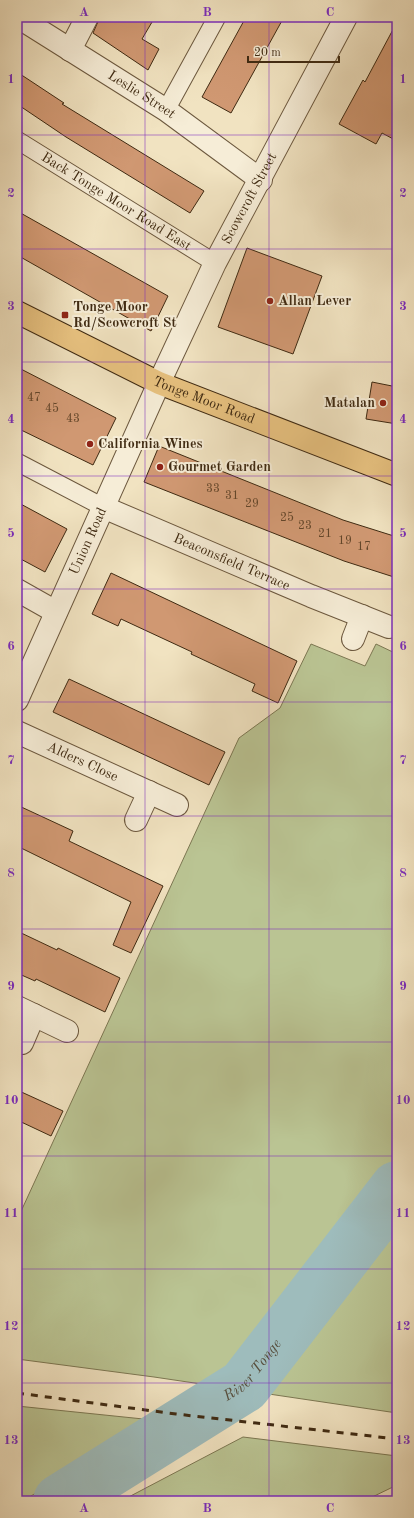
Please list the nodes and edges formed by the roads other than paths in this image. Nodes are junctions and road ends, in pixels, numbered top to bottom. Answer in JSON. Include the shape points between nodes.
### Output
{"nodes":[{"id":1,"x":18,"y":17,"type":"edge"},
{"id":2,"x":87,"y":17,"type":"edge"},
{"id":3,"x":217,"y":17,"type":"edge"},
{"id":4,"x":346,"y":17,"type":"edge"},
{"id":5,"x":70,"y":50,"type":"junction"},
{"id":6,"x":166,"y":110,"type":"junction"},
{"id":7,"x":17,"y":140,"type":"edge"},
{"id":8,"x":261,"y":180,"type":"junction"},
{"id":9,"x":215,"y":263,"type":"junction"},
{"id":10,"x":17,"y":312,"type":"edge"},
{"id":11,"x":158,"y":383,"type":"junction"},
{"id":12,"x":17,"y":462,"type":"edge"},
{"id":13,"x":397,"y":475,"type":"edge"},
{"id":14,"x":103,"y":507,"type":"junction"},
{"id":15,"x":17,"y":590,"type":"edge"},
{"id":16,"x":56,"y":612,"type":"junction"},
{"id":17,"x":362,"y":616,"type":"junction"},
{"id":18,"x":389,"y":627,"type":"dead end"},
{"id":19,"x":353,"y":639,"type":"dead end"},
{"id":20,"x":17,"y":700,"type":"edge"},
{"id":21,"x":17,"y":732,"type":"edge"},
{"id":22,"x":149,"y":792,"type":"junction"},
{"id":23,"x":177,"y":805,"type":"dead end"},
{"id":24,"x":136,"y":820,"type":"dead end"},
{"id":25,"x":26,"y":1011,"type":"edge"},
{"id":26,"x":67,"y":1031,"type":"dead end"},
{"id":27,"x":22,"y":1043,"type":"dead end"}],
"edges":[{"from":1,"to":5,"type":"street","name":"Leslie Street"},
{"from":2,"to":5,"type":"street"},
{"from":3,"to":6,"type":"lane"},
{"from":4,"to":8,"type":"street","name":"Scowcroft Street"},
{"from":5,"to":6,"type":"street","name":"Leslie Street"},
{"from":6,"to":8,"type":"street","name":"Leslie Street"},
{"from":7,"to":9,"type":"lane","name":"Back Tonge Moor Road East"},
{"from":8,"to":9,"type":"street","name":"Scowcroft Street"},
{"from":9,"to":11,"type":"street","name":"Scowcroft Street"},
{"from":10,"to":11,"type":"main road","name":"Tonge Moor Road"},
{"from":11,"to":13,"type":"main road","name":"Tonge Moor Road"},
{"from":11,"to":14,"type":"street","name":"Union Road"},
{"from":12,"to":14,"type":"lane"},
{"from":14,"to":16,"type":"street","name":"Union Road"},
{"from":14,"to":17,"type":"street","name":"Beaconsfield Terrace"},
{"from":15,"to":16,"type":"street"},
{"from":16,"to":20,"type":"street","name":"Union Road"},
{"from":17,"to":18,"type":"street","name":"Beaconsfield Terrace"},
{"from":17,"to":19,"type":"street"},
{"from":21,"to":22,"type":"street","name":"Alders Close"},
{"from":22,"to":23,"type":"street","name":"Alders Close"},
{"from":22,"to":24,"type":"street"},
{"from":25,"to":26,"type":"street"},
{"from":25,"to":27,"type":"street"}]}
